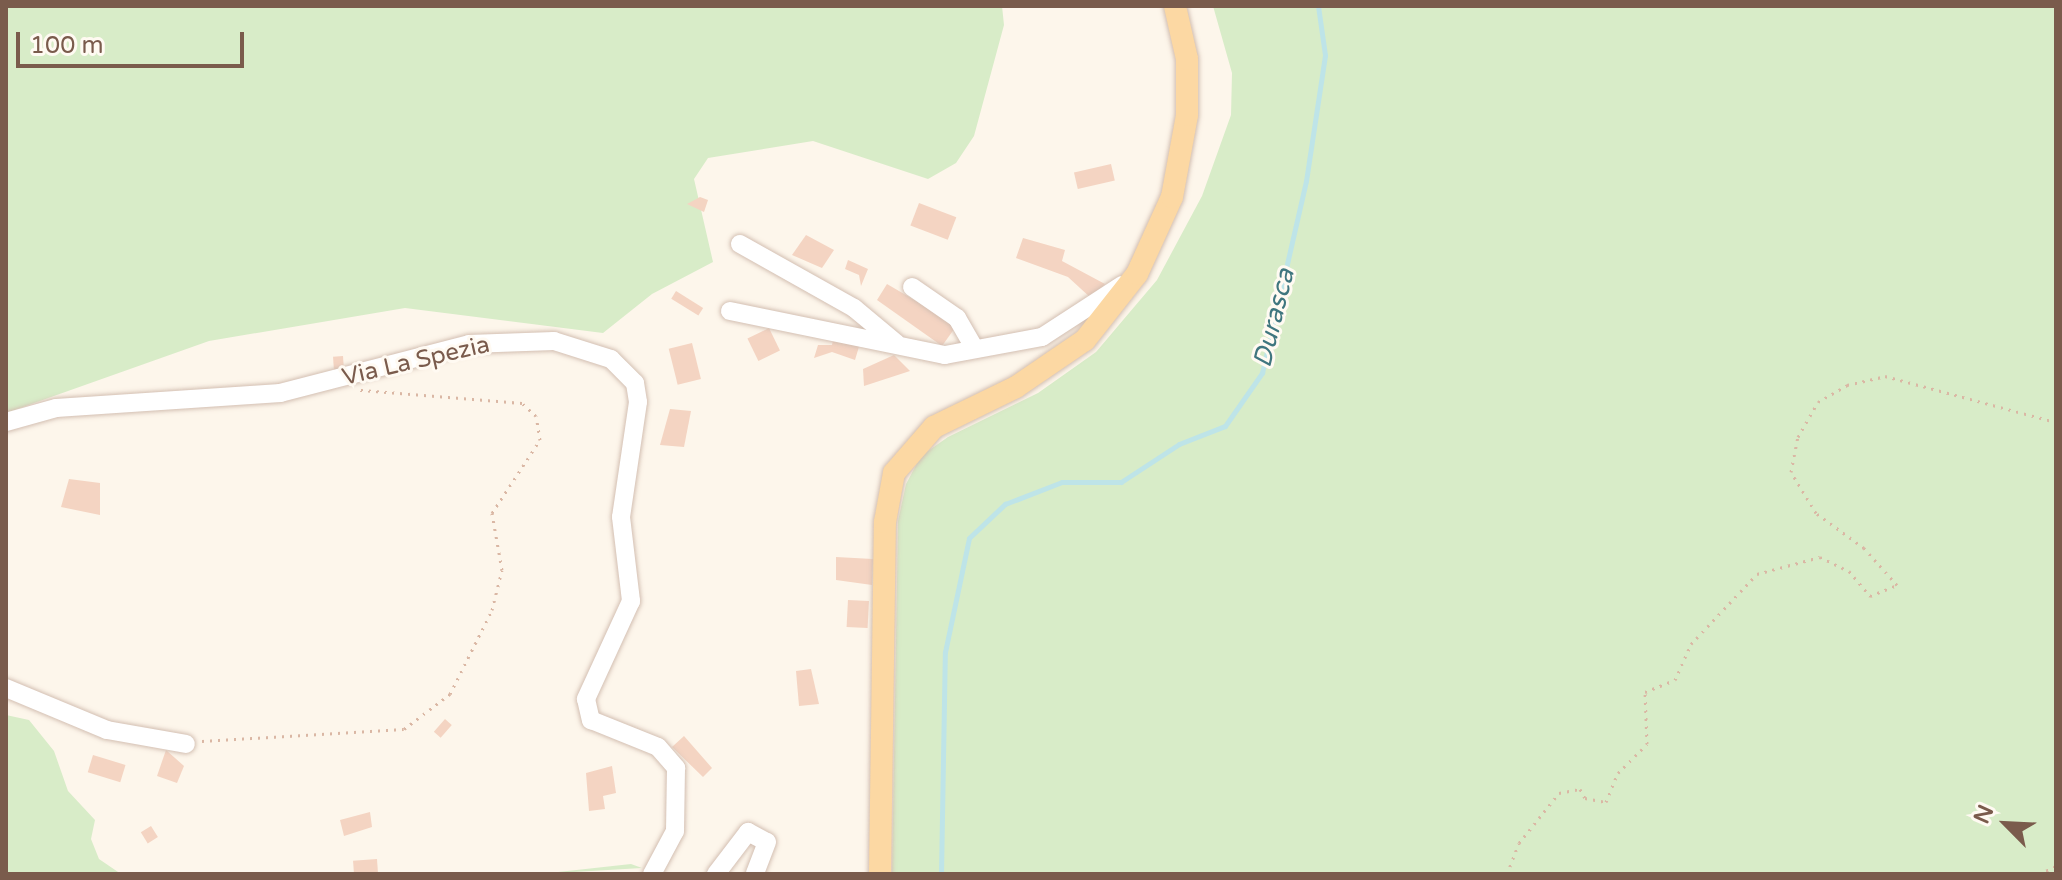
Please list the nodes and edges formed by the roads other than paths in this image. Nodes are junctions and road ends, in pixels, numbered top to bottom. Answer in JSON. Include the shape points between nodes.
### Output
{"nodes":[{"id":1,"x":1175,"y":6,"type":"edge"},
{"id":2,"x":740,"y":244,"type":"dead end"},
{"id":3,"x":1137,"y":274,"type":"junction"},
{"id":4,"x":912,"y":287,"type":"dead end"},
{"id":5,"x":730,"y":311,"type":"dead end"},
{"id":6,"x":781,"y":320,"type":"junction"},
{"id":7,"x":807,"y":337,"type":"dead end"},
{"id":8,"x":974,"y":347,"type":"junction"},
{"id":9,"x":908,"y":353,"type":"junction"},
{"id":10,"x":6,"y":422,"type":"edge"},
{"id":11,"x":6,"y":688,"type":"edge"},
{"id":12,"x":186,"y":744,"type":"road end"},
{"id":13,"x":652,"y":874,"type":"edge"},
{"id":14,"x":716,"y":874,"type":"edge"},
{"id":15,"x":755,"y":874,"type":"edge"},
{"id":16,"x":880,"y":874,"type":"edge"}],
"edges":[{"from":1,"to":3,"type":"main road","via":[[1187,59],[1187,115],[1172,197]]},
{"from":2,"to":9,"type":"street","via":[[854,308]]},
{"from":3,"to":8,"type":"street","via":[[1042,337]]},
{"from":3,"to":16,"type":"main road","via":[[1085,340],[1016,387],[934,427],[894,473],[885,522]]},
{"from":4,"to":8,"type":"street","via":[[957,318]]},
{"from":5,"to":6,"type":"street"},
{"from":6,"to":7,"type":"street"},
{"from":6,"to":9,"type":"street"},
{"from":8,"to":9,"type":"street"},
{"from":10,"to":13,"type":"street","name":"Via La Spezia","via":[[56,408],[189,404],[340,379],[515,340],[599,353],[635,383],[621,517],[631,601],[586,699],[591,720],[658,747],[676,768],[675,831]]},
{"from":11,"to":12,"type":"street","via":[[107,730]]},
{"from":14,"to":15,"type":"street","via":[[748,832],[767,842]]}]}
